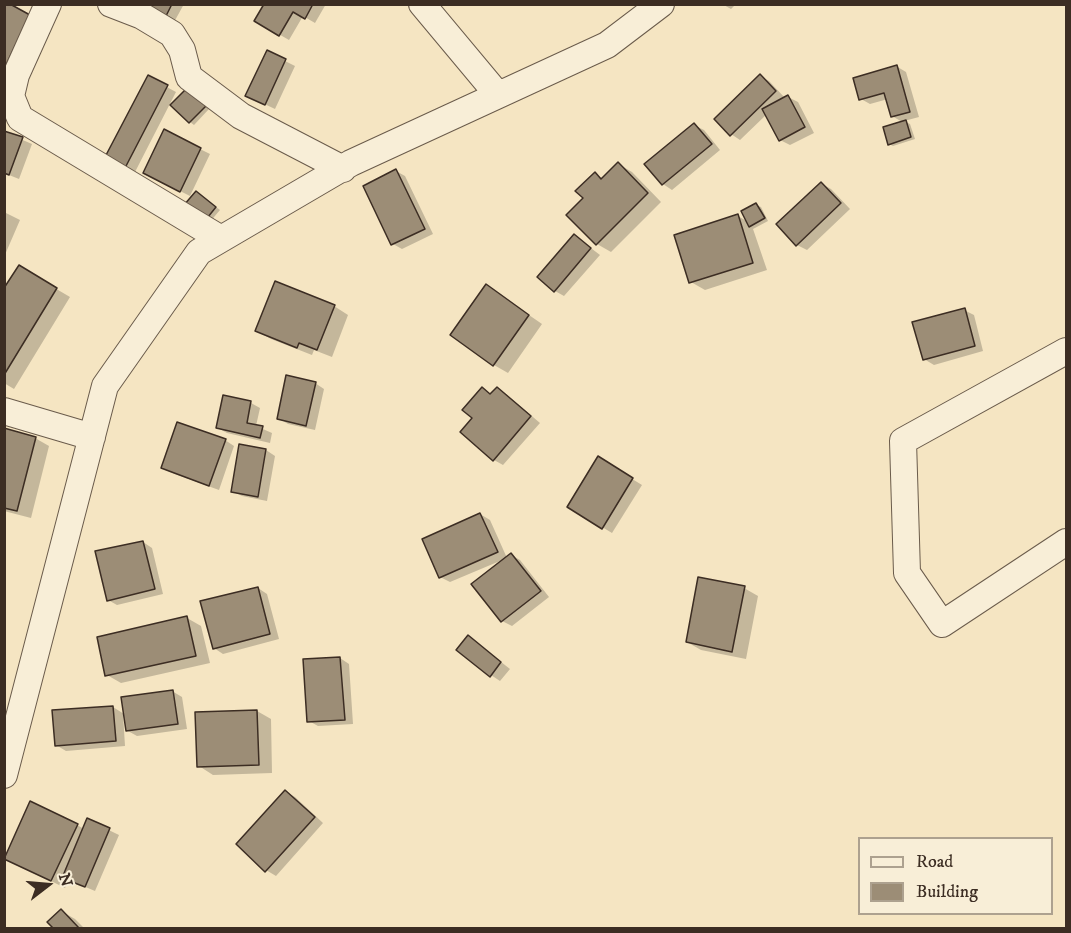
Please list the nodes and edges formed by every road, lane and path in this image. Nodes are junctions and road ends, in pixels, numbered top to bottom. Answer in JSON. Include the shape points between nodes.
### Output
{"nodes":[{"id":1,"x":48,"y":4,"type":"edge"},
{"id":2,"x":111,"y":4,"type":"edge"},
{"id":3,"x":422,"y":4,"type":"edge"},
{"id":4,"x":661,"y":4,"type":"edge"},
{"id":5,"x":498,"y":95,"type":"junction"},
{"id":6,"x":343,"y":168,"type":"junction"},
{"id":7,"x":221,"y":238,"type":"junction"},
{"id":8,"x":1066,"y":351,"type":"edge"},
{"id":9,"x":4,"y":411,"type":"edge"},
{"id":10,"x":92,"y":437,"type":"junction"},
{"id":11,"x":1066,"y":542,"type":"edge"},
{"id":12,"x":4,"y":775,"type":"edge"}],
"edges":[{"from":1,"to":7,"type":"street","via":[[16,75],[11,96],[20,118]]},
{"from":2,"to":6,"type":"street","via":[[172,34],[182,50],[189,76],[241,116]]},
{"from":3,"to":5,"type":"street"},
{"from":4,"to":5,"type":"street","via":[[607,45]]},
{"from":5,"to":6,"type":"street"},
{"from":6,"to":7,"type":"street"},
{"from":7,"to":10,"type":"street","via":[[198,252],[105,386]]},
{"from":8,"to":11,"type":"street","via":[[903,441],[907,573],[942,624]]},
{"from":9,"to":10,"type":"street"},
{"from":10,"to":12,"type":"street"}]}
